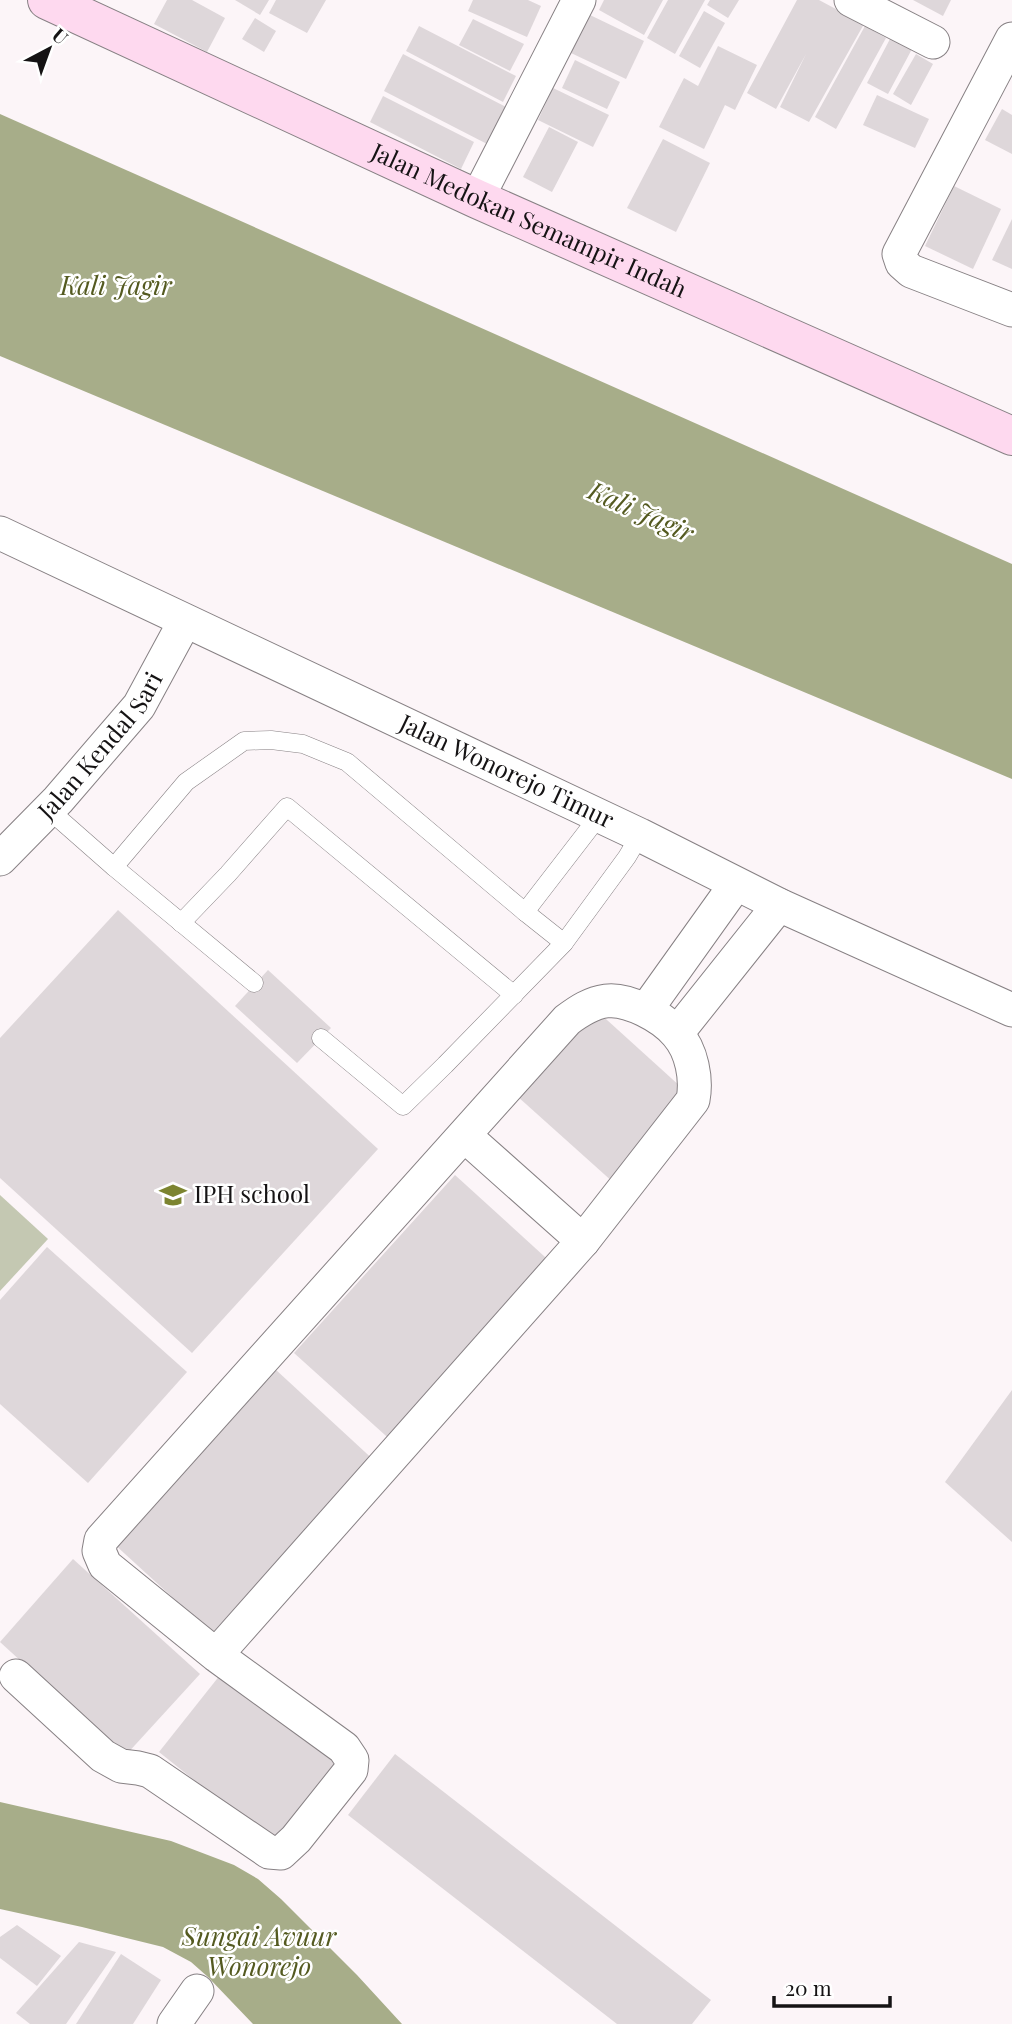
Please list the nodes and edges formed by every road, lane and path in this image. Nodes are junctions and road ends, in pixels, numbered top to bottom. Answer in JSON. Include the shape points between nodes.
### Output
{"nodes":[{"id":1,"x":47,"y":0,"type":"edge"},
{"id":2,"x":579,"y":0,"type":"edge"},
{"id":3,"x":851,"y":0,"type":"edge"},
{"id":4,"x":87,"y":8,"type":"edge"},
{"id":5,"x":1012,"y":38,"type":"edge"},
{"id":6,"x":933,"y":42,"type":"dead end"},
{"id":7,"x":477,"y":199,"type":"junction"},
{"id":8,"x":1012,"y":310,"type":"edge"},
{"id":9,"x":1012,"y":436,"type":"edge"},
{"id":10,"x":0,"y":533,"type":"edge"},
{"id":11,"x":185,"y":621,"type":"junction"},
{"id":12,"x":48,"y":809,"type":"junction"},
{"id":13,"x":599,"y":816,"type":"junction"},
{"id":14,"x":640,"y":835,"type":"junction"},
{"id":15,"x":0,"y":859,"type":"edge"},
{"id":16,"x":114,"y":867,"type":"junction"},
{"id":17,"x":736,"y":884,"type":"junction"},
{"id":18,"x":779,"y":905,"type":"junction"},
{"id":19,"x":525,"y":912,"type":"junction"},
{"id":20,"x":181,"y":923,"type":"junction"},
{"id":21,"x":564,"y":943,"type":"junction"},
{"id":22,"x":254,"y":983,"type":"dead end"},
{"id":23,"x":514,"y":995,"type":"junction"},
{"id":24,"x":646,"y":1010,"type":"junction"},
{"id":25,"x":1012,"y":1010,"type":"edge"},
{"id":26,"x":677,"y":1033,"type":"junction"},
{"id":27,"x":321,"y":1038,"type":"dead end"},
{"id":28,"x":465,"y":1136,"type":"junction"},
{"id":29,"x":583,"y":1241,"type":"junction"},
{"id":30,"x":216,"y":1655,"type":"junction"},
{"id":31,"x":16,"y":1676,"type":"dead end"},
{"id":32,"x":197,"y":1991,"type":"dead end"},
{"id":33,"x":174,"y":2024,"type":"edge"}],
"edges":[{"from":1,"to":4,"type":"street","name":"Jalan Medokan Semampir Indah"},
{"from":2,"to":7,"type":"street"},
{"from":3,"to":6,"type":"street"},
{"from":4,"to":7,"type":"street","name":"Jalan Medokan Semampir Indah"},
{"from":5,"to":8,"type":"street","via":[[899,254],[911,271]]},
{"from":7,"to":9,"type":"street","name":"Jalan Medokan Semampir Indah"},
{"from":10,"to":11,"type":"street","name":"Jalan Wonorejo Timur"},
{"from":11,"to":12,"type":"street","name":"Jalan Kendal Sari","via":[[139,706]]},
{"from":11,"to":13,"type":"street","name":"Jalan Wonorejo Timur"},
{"from":12,"to":15,"type":"street","name":"Jalan Kendal Sari"},
{"from":12,"to":16,"type":"lane"},
{"from":13,"to":14,"type":"street","name":"Jalan Wonorejo Timur"},
{"from":13,"to":19,"type":"lane"},
{"from":14,"to":17,"type":"street","name":"Jalan Wonorejo Timur"},
{"from":14,"to":21,"type":"lane"},
{"from":16,"to":19,"type":"lane","via":[[187,782],[244,741],[271,740],[303,744],[347,762]]},
{"from":16,"to":20,"type":"lane"},
{"from":17,"to":18,"type":"street","name":"Jalan Wonorejo Timur"},
{"from":17,"to":24,"type":"street"},
{"from":18,"to":25,"type":"street","name":"Jalan Wonorejo Timur"},
{"from":18,"to":26,"type":"street"},
{"from":19,"to":21,"type":"lane"},
{"from":20,"to":22,"type":"lane"},
{"from":20,"to":23,"type":"lane","via":[[287,807]]},
{"from":21,"to":23,"type":"lane"},
{"from":23,"to":27,"type":"lane","via":[[403,1106]]},
{"from":24,"to":26,"type":"street"},
{"from":24,"to":28,"type":"street","via":[[607,1001],[579,1011]]},
{"from":26,"to":29,"type":"street","via":[[694,1077],[693,1100]]},
{"from":28,"to":29,"type":"street"},
{"from":28,"to":30,"type":"street","via":[[102,1540],[99,1551],[105,1565]]},
{"from":29,"to":30,"type":"street"},
{"from":30,"to":31,"type":"street","via":[[344,1748],[352,1760],[351,1770],[281,1853],[258,1846],[150,1771],[121,1766],[103,1756]]},
{"from":32,"to":33,"type":"street"}]}
